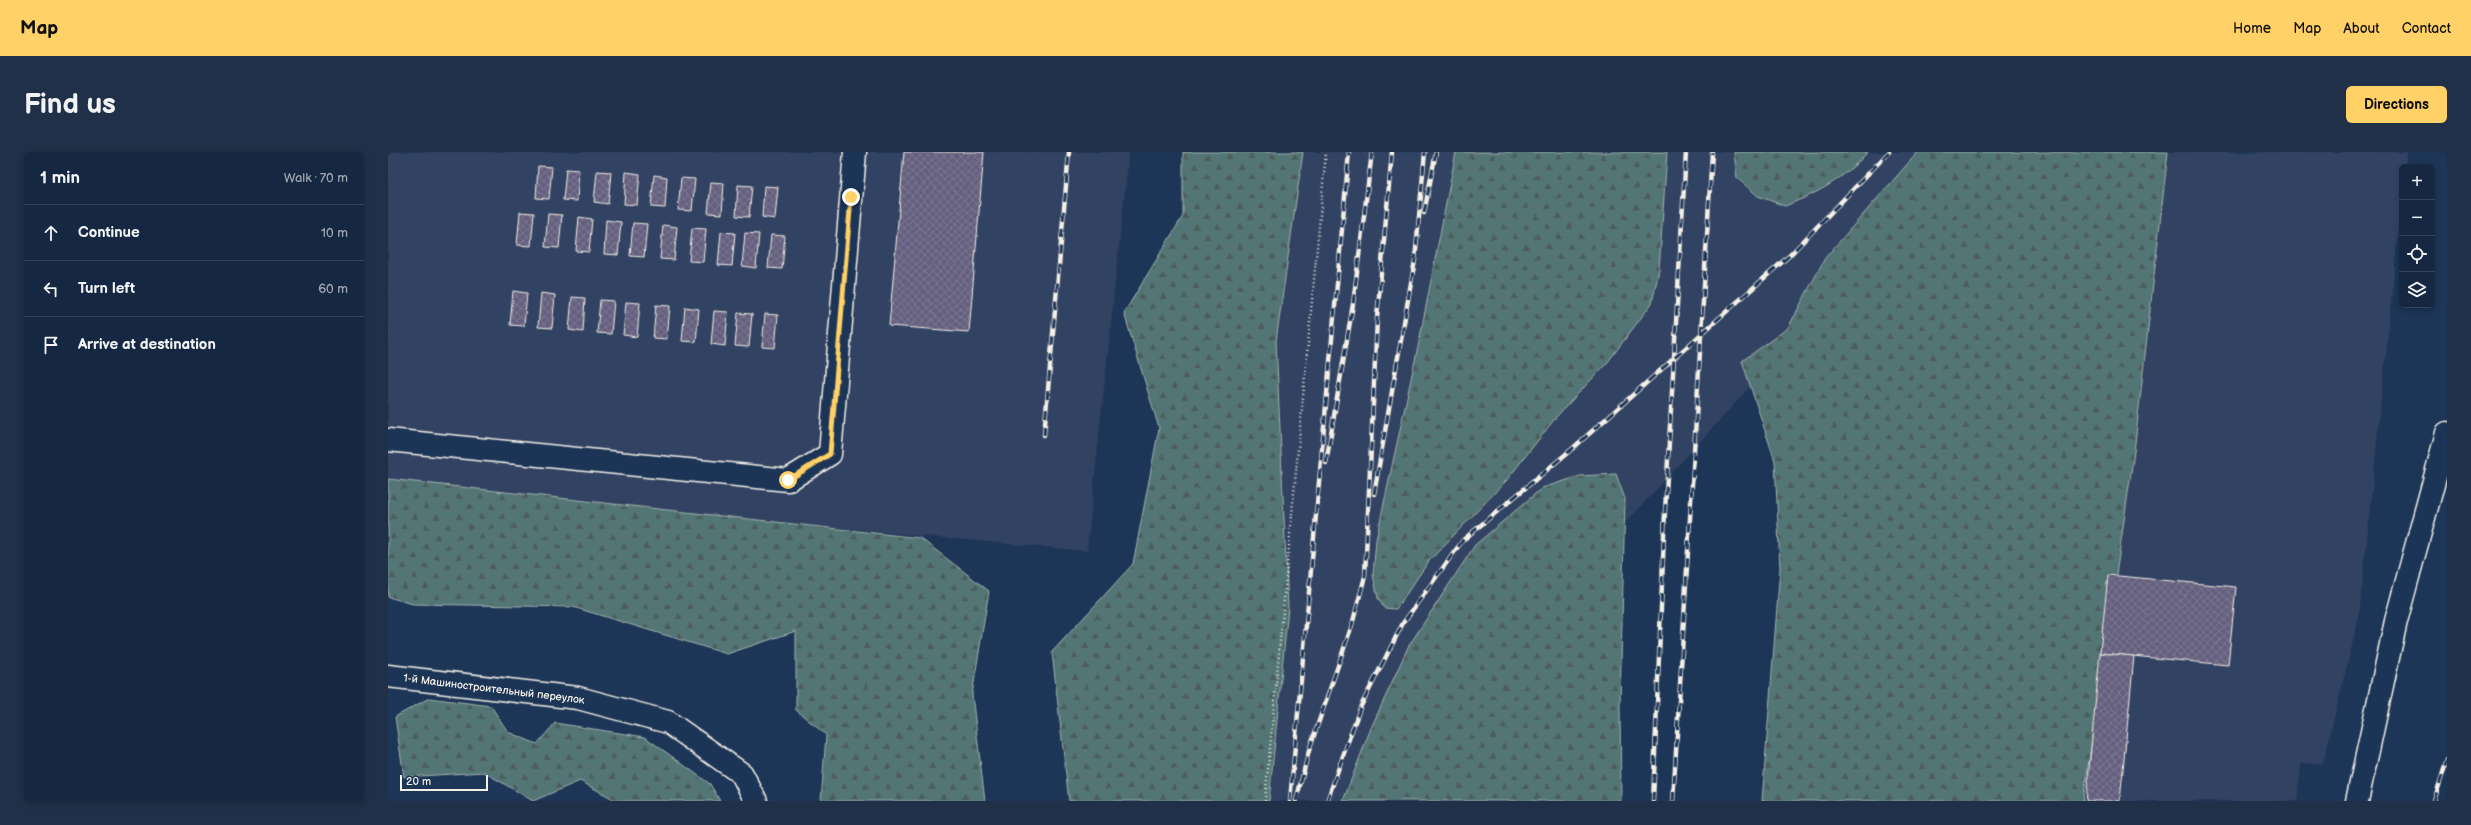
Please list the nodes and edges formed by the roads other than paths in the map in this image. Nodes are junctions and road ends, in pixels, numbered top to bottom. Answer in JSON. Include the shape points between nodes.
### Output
{"nodes":[{"id":1,"x":855,"y":152,"type":"edge"},
{"id":2,"x":2447,"y":433,"type":"edge"},
{"id":3,"x":388,"y":440,"type":"edge"},
{"id":4,"x":388,"y":676,"type":"edge"},
{"id":5,"x":756,"y":801,"type":"edge"},
{"id":6,"x":2358,"y":801,"type":"edge"}],
"edges":[{"from":1,"to":3,"type":"lane","via":[[830,454],[788,480]]},
{"from":2,"to":6,"type":"lane","via":[[2396,622]]},
{"from":4,"to":5,"type":"lane","name":"1-й Машиностроительный переулок","via":[[578,698],[668,722],[742,774]]}]}
